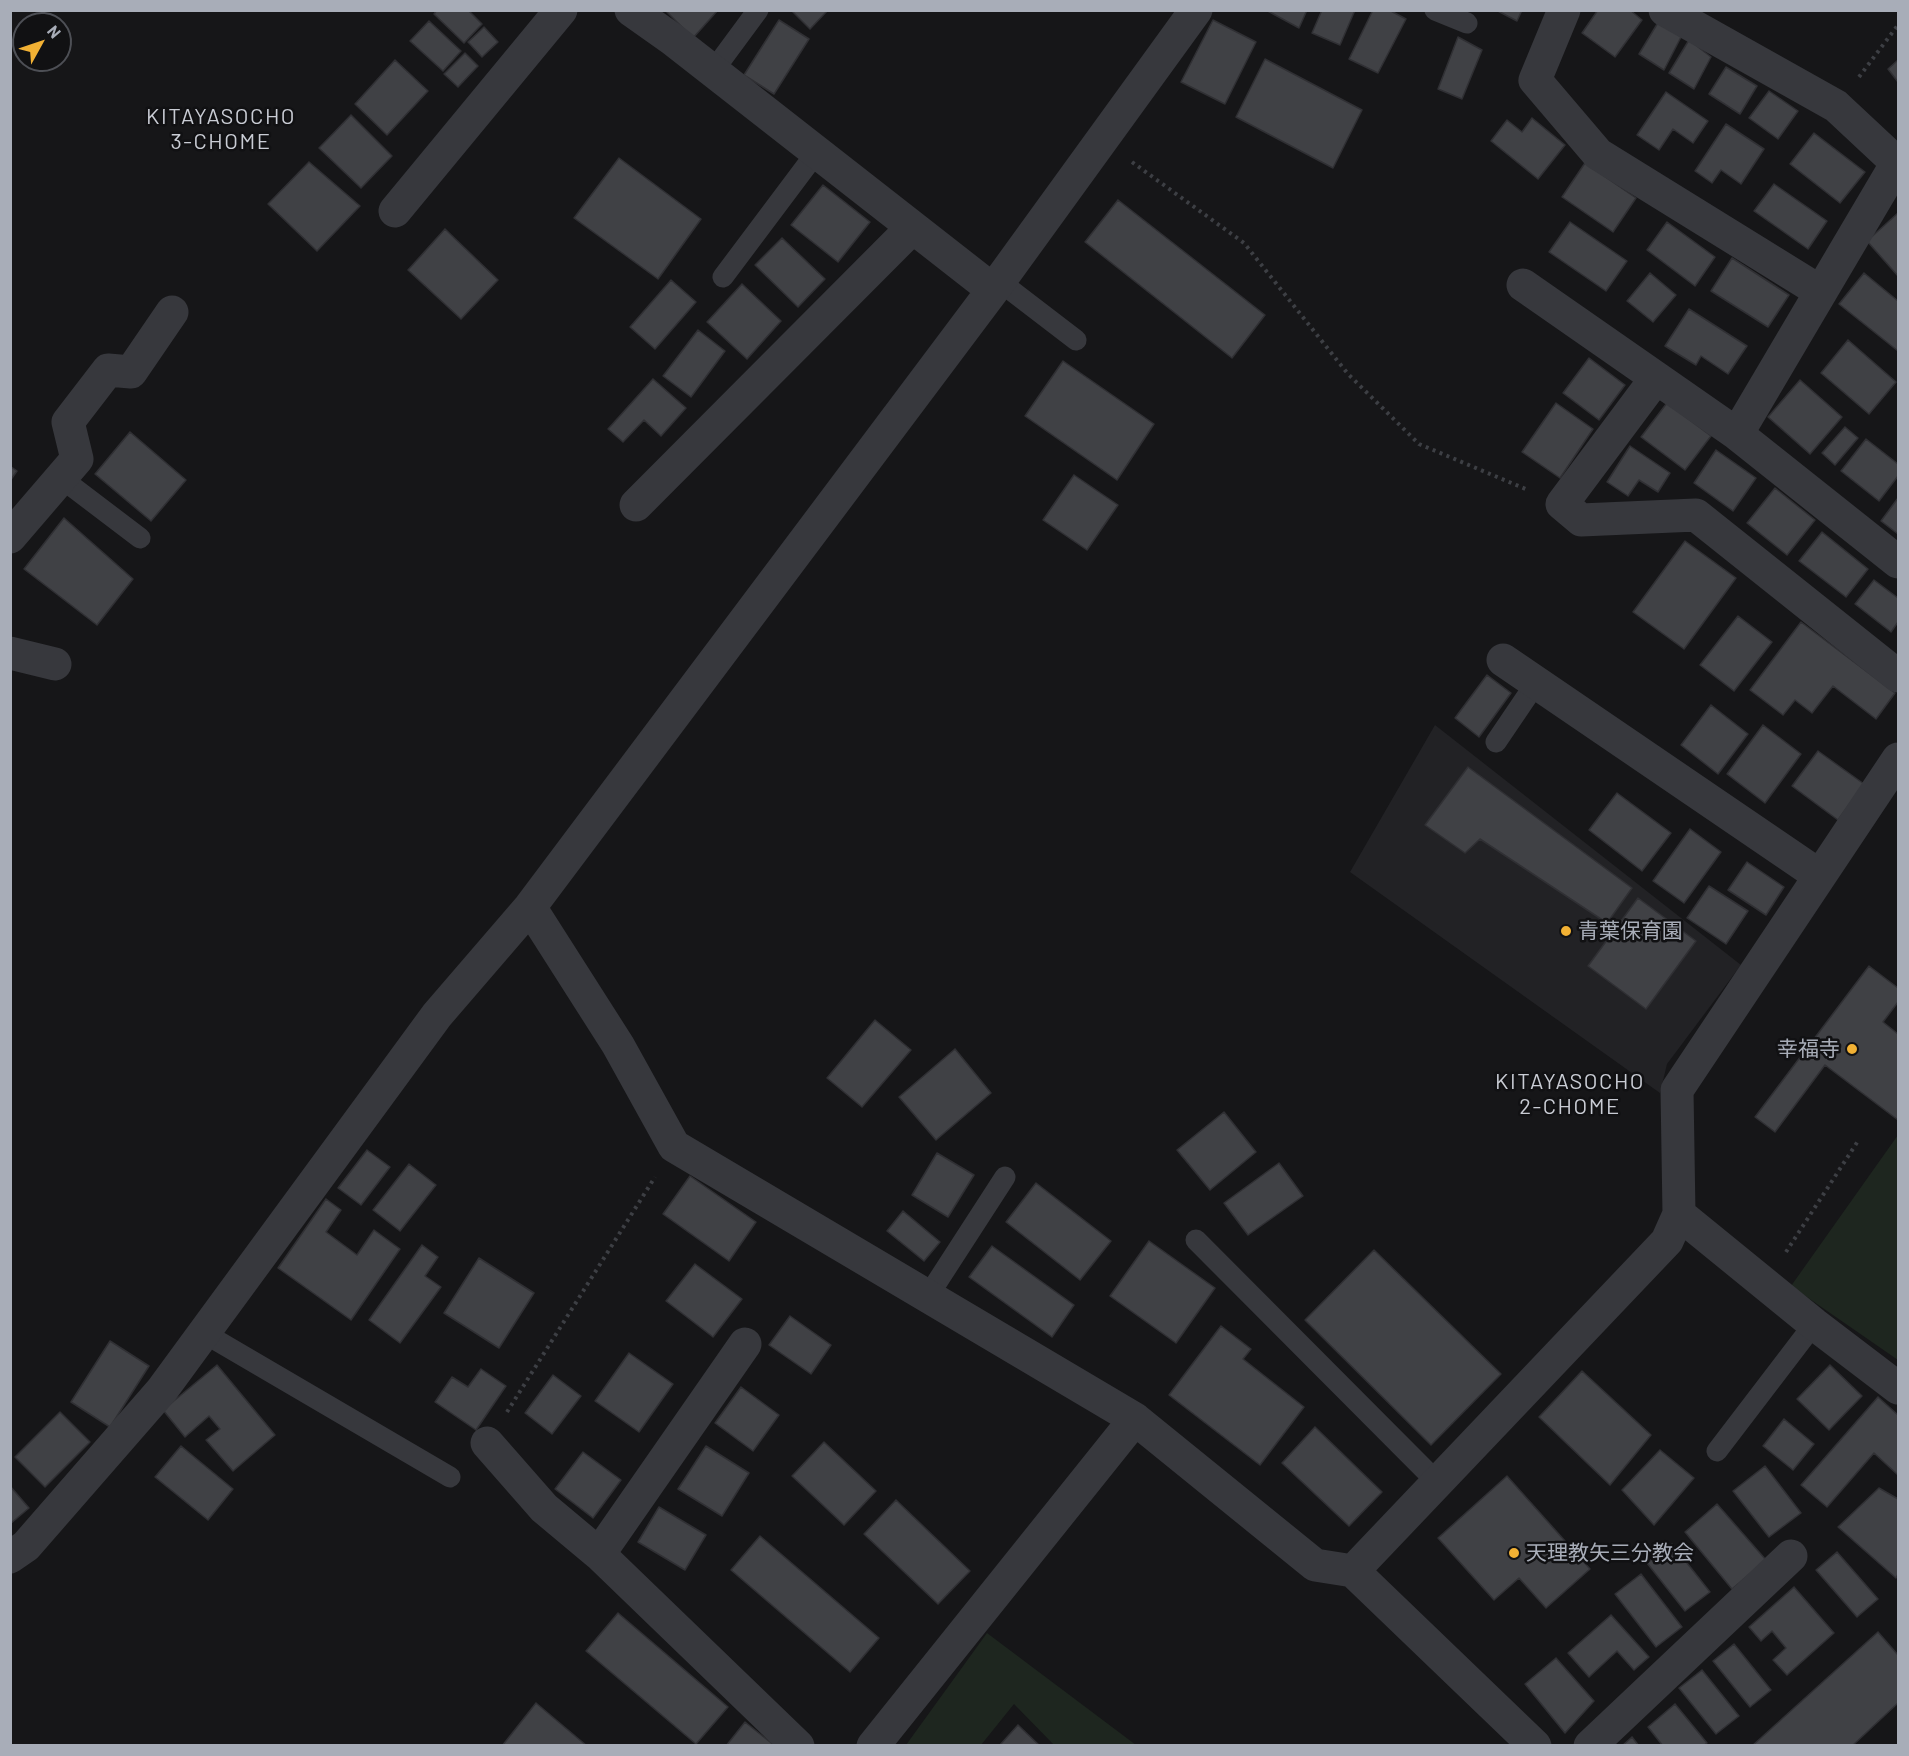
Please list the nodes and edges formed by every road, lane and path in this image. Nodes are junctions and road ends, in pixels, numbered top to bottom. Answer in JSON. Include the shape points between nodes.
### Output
{"nodes":[{"id":1,"x":561,"y":10,"type":"edge"},
{"id":2,"x":631,"y":10,"type":"edge"},
{"id":3,"x":758,"y":10,"type":"edge"},
{"id":4,"x":1196,"y":10,"type":"edge"},
{"id":5,"x":1435,"y":10,"type":"edge"},
{"id":6,"x":1564,"y":10,"type":"edge"},
{"id":7,"x":1665,"y":10,"type":"edge"},
{"id":8,"x":1467,"y":23,"type":"dead end"},
{"id":9,"x":1899,"y":25,"type":"edge"},
{"id":10,"x":713,"y":71,"type":"junction"},
{"id":11,"x":1836,"y":106,"type":"junction"},
{"id":12,"x":1102,"y":141,"type":"junction"},
{"id":13,"x":816,"y":153,"type":"junction"},
{"id":14,"x":395,"y":211,"type":"dead end"},
{"id":15,"x":912,"y":228,"type":"junction"},
{"id":16,"x":723,"y":278,"type":"dead end"},
{"id":17,"x":1523,"y":285,"type":"dead end"},
{"id":18,"x":996,"y":286,"type":"junction"},
{"id":19,"x":1821,"y":292,"type":"junction"},
{"id":20,"x":172,"y":312,"type":"dead end"},
{"id":21,"x":1076,"y":340,"type":"dead end"},
{"id":22,"x":1656,"y":378,"type":"junction"},
{"id":23,"x":1737,"y":434,"type":"junction"},
{"id":24,"x":61,"y":478,"type":"junction"},
{"id":25,"x":1562,"y":504,"type":"junction"},
{"id":26,"x":636,"y":505,"type":"dead end"},
{"id":27,"x":10,"y":537,"type":"edge"},
{"id":28,"x":140,"y":538,"type":"dead end"},
{"id":29,"x":1899,"y":562,"type":"edge"},
{"id":30,"x":10,"y":653,"type":"edge"},
{"id":31,"x":1503,"y":660,"type":"dead end"},
{"id":32,"x":55,"y":664,"type":"dead end"},
{"id":33,"x":1899,"y":676,"type":"edge"},
{"id":34,"x":1536,"y":683,"type":"junction"},
{"id":35,"x":1496,"y":742,"type":"dead end"},
{"id":36,"x":1899,"y":759,"type":"edge"},
{"id":37,"x":1820,"y":876,"type":"junction"},
{"id":38,"x":530,"y":907,"type":"junction"},
{"id":39,"x":1858,"y":1141,"type":"dead end"},
{"id":40,"x":675,"y":1146,"type":"junction"},
{"id":41,"x":1005,"y":1177,"type":"dead end"},
{"id":42,"x":1679,"y":1214,"type":"junction"},
{"id":43,"x":1196,"y":1240,"type":"dead end"},
{"id":44,"x":1764,"y":1285,"type":"junction"},
{"id":45,"x":928,"y":1296,"type":"junction"},
{"id":46,"x":1814,"y":1324,"type":"junction"},
{"id":47,"x":204,"y":1333,"type":"junction"},
{"id":48,"x":745,"y":1344,"type":"dead end"},
{"id":49,"x":1899,"y":1388,"type":"edge"},
{"id":50,"x":1136,"y":1419,"type":"junction"},
{"id":51,"x":487,"y":1443,"type":"joint"},
{"id":52,"x":1717,"y":1451,"type":"dead end"},
{"id":53,"x":450,"y":1477,"type":"dead end"},
{"id":54,"x":1437,"y":1483,"type":"junction"},
{"id":55,"x":599,"y":1554,"type":"junction"},
{"id":56,"x":1791,"y":1556,"type":"dead end"},
{"id":57,"x":10,"y":1557,"type":"edge"},
{"id":58,"x":1353,"y":1571,"type":"junction"},
{"id":59,"x":798,"y":1746,"type":"edge"},
{"id":60,"x":873,"y":1746,"type":"edge"},
{"id":61,"x":1535,"y":1746,"type":"edge"},
{"id":62,"x":1590,"y":1746,"type":"edge"}],
"edges":[{"from":1,"to":14,"type":"street"},
{"from":2,"to":10,"type":"street"},
{"from":3,"to":10,"type":"lane"},
{"from":4,"to":12,"type":"street"},
{"from":5,"to":8,"type":"lane"},
{"from":6,"to":19,"type":"street","via":[[1535,80],[1598,154]]},
{"from":7,"to":11,"type":"street"},
{"from":9,"to":11,"type":"path"},
{"from":10,"to":13,"type":"street"},
{"from":11,"to":19,"type":"street","via":[[1897,163]]},
{"from":12,"to":18,"type":"street"},
{"from":12,"to":25,"type":"path","via":[[1244,243],[1348,374],[1419,444]]},
{"from":13,"to":15,"type":"street"},
{"from":13,"to":16,"type":"lane"},
{"from":15,"to":18,"type":"street"},
{"from":15,"to":26,"type":"street"},
{"from":17,"to":22,"type":"street"},
{"from":18,"to":21,"type":"lane"},
{"from":18,"to":38,"type":"street"},
{"from":19,"to":23,"type":"street"},
{"from":20,"to":24,"type":"street","via":[[131,372],[108,370],[68,422],[77,459]]},
{"from":22,"to":23,"type":"street"},
{"from":22,"to":25,"type":"street"},
{"from":23,"to":29,"type":"street"},
{"from":24,"to":27,"type":"street"},
{"from":24,"to":28,"type":"lane"},
{"from":25,"to":33,"type":"street","via":[[1581,520],[1696,515]]},
{"from":30,"to":32,"type":"street"},
{"from":31,"to":34,"type":"street"},
{"from":34,"to":35,"type":"lane"},
{"from":34,"to":37,"type":"street"},
{"from":36,"to":37,"type":"street"},
{"from":37,"to":42,"type":"street","via":[[1677,1090]]},
{"from":38,"to":40,"type":"street","via":[[618,1046]]},
{"from":38,"to":47,"type":"street","via":[[436,1015]]},
{"from":39,"to":44,"type":"path"},
{"from":40,"to":45,"type":"street"},
{"from":40,"to":51,"type":"path"},
{"from":41,"to":45,"type":"lane"},
{"from":42,"to":44,"type":"street"},
{"from":42,"to":54,"type":"street","via":[[1667,1241]]},
{"from":43,"to":54,"type":"lane"},
{"from":44,"to":46,"type":"street"},
{"from":45,"to":50,"type":"street"},
{"from":46,"to":49,"type":"street"},
{"from":46,"to":52,"type":"lane"},
{"from":47,"to":53,"type":"lane"},
{"from":47,"to":57,"type":"street","via":[[162,1390],[26,1546]]},
{"from":48,"to":55,"type":"street"},
{"from":50,"to":58,"type":"street","via":[[1315,1565]]},
{"from":50,"to":60,"type":"street"},
{"from":51,"to":55,"type":"street","via":[[543,1508]]},
{"from":54,"to":58,"type":"street"},
{"from":55,"to":59,"type":"street"},
{"from":56,"to":62,"type":"street"},
{"from":58,"to":61,"type":"street"}]}
